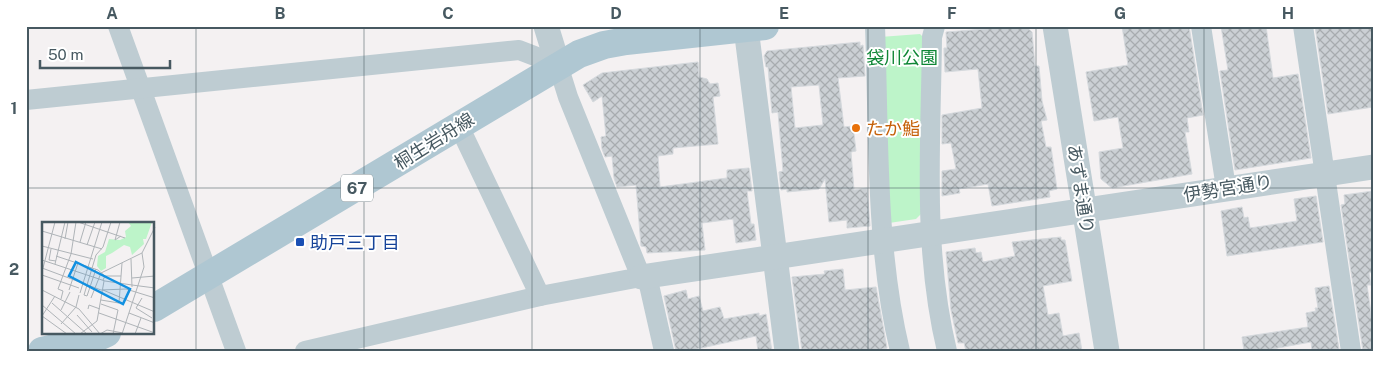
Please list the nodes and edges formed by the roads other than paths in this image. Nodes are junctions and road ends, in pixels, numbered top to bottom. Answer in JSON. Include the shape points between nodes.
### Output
{"nodes":[{"id":1,"x":118,"y":26,"type":"edge"},
{"id":2,"x":546,"y":26,"type":"edge"},
{"id":3,"x":875,"y":26,"type":"edge"},
{"id":4,"x":935,"y":26,"type":"edge"},
{"id":5,"x":1055,"y":26,"type":"edge"},
{"id":6,"x":1200,"y":26,"type":"edge"},
{"id":7,"x":1303,"y":26,"type":"edge"},
{"id":8,"x":752,"y":27,"type":"edge"},
{"id":9,"x":558,"y":65,"type":"junction"},
{"id":10,"x":142,"y":88,"type":"junction"},
{"id":11,"x":26,"y":100,"type":"edge"},
{"id":12,"x":459,"y":126,"type":"junction"},
{"id":13,"x":1373,"y":167,"type":"edge"},
{"id":14,"x":1325,"y":174,"type":"junction"},
{"id":15,"x":1226,"y":188,"type":"junction"},
{"id":16,"x":1084,"y":211,"type":"junction"},
{"id":17,"x":930,"y":234,"type":"junction"},
{"id":18,"x":883,"y":241,"type":"junction"},
{"id":19,"x":774,"y":256,"type":"junction"},
{"id":20,"x":208,"y":276,"type":"junction"},
{"id":21,"x":644,"y":276,"type":"junction"},
{"id":22,"x":540,"y":296,"type":"junction"},
{"id":23,"x":155,"y":307,"type":"edge"},
{"id":24,"x":105,"y":334,"type":"edge"},
{"id":25,"x":42,"y":351,"type":"edge"},
{"id":26,"x":236,"y":351,"type":"edge"},
{"id":27,"x":305,"y":351,"type":"edge"},
{"id":28,"x":664,"y":351,"type":"edge"},
{"id":29,"x":787,"y":351,"type":"edge"},
{"id":30,"x":900,"y":351,"type":"edge"},
{"id":31,"x":947,"y":351,"type":"edge"},
{"id":32,"x":1107,"y":351,"type":"edge"},
{"id":33,"x":1351,"y":351,"type":"edge"}],
"edges":[{"from":1,"to":10,"type":"street"},
{"from":2,"to":9,"type":"street"},
{"from":3,"to":18,"type":"street"},
{"from":4,"to":17,"type":"street","via":[[932,37]]},
{"from":5,"to":16,"type":"street","name":"あずま通り"},
{"from":6,"to":15,"type":"street"},
{"from":7,"to":14,"type":"street"},
{"from":8,"to":9,"type":"main road","number":"67","via":[[604,45]]},
{"from":8,"to":19,"type":"street"},
{"from":9,"to":10,"type":"street","via":[[518,50]]},
{"from":9,"to":12,"type":"main road","name":"桐生岩舟線","number":"67"},
{"from":9,"to":21,"type":"street","via":[[568,98]]},
{"from":10,"to":11,"type":"street"},
{"from":10,"to":20,"type":"street"},
{"from":12,"to":20,"type":"main road","name":"桐生岩舟線","number":"67"},
{"from":12,"to":22,"type":"street"},
{"from":13,"to":14,"type":"street","name":"伊勢宮通り"},
{"from":14,"to":15,"type":"street","name":"伊勢宮通り"},
{"from":14,"to":33,"type":"street"},
{"from":15,"to":16,"type":"street","name":"伊勢宮通り"},
{"from":16,"to":17,"type":"street","name":"伊勢宮通り"},
{"from":16,"to":32,"type":"street","name":"あずま通り"},
{"from":17,"to":18,"type":"street","name":"伊勢宮通り"},
{"from":17,"to":31,"type":"street"},
{"from":18,"to":19,"type":"street","name":"伊勢宮通り"},
{"from":18,"to":30,"type":"street"},
{"from":19,"to":21,"type":"street","name":"伊勢宮通り"},
{"from":19,"to":29,"type":"street"},
{"from":20,"to":23,"type":"main road","name":"桐生岩舟線","number":"67"},
{"from":20,"to":26,"type":"street"},
{"from":21,"to":22,"type":"street"},
{"from":21,"to":28,"type":"street"},
{"from":22,"to":27,"type":"street"},
{"from":24,"to":25,"type":"main road"}]}
